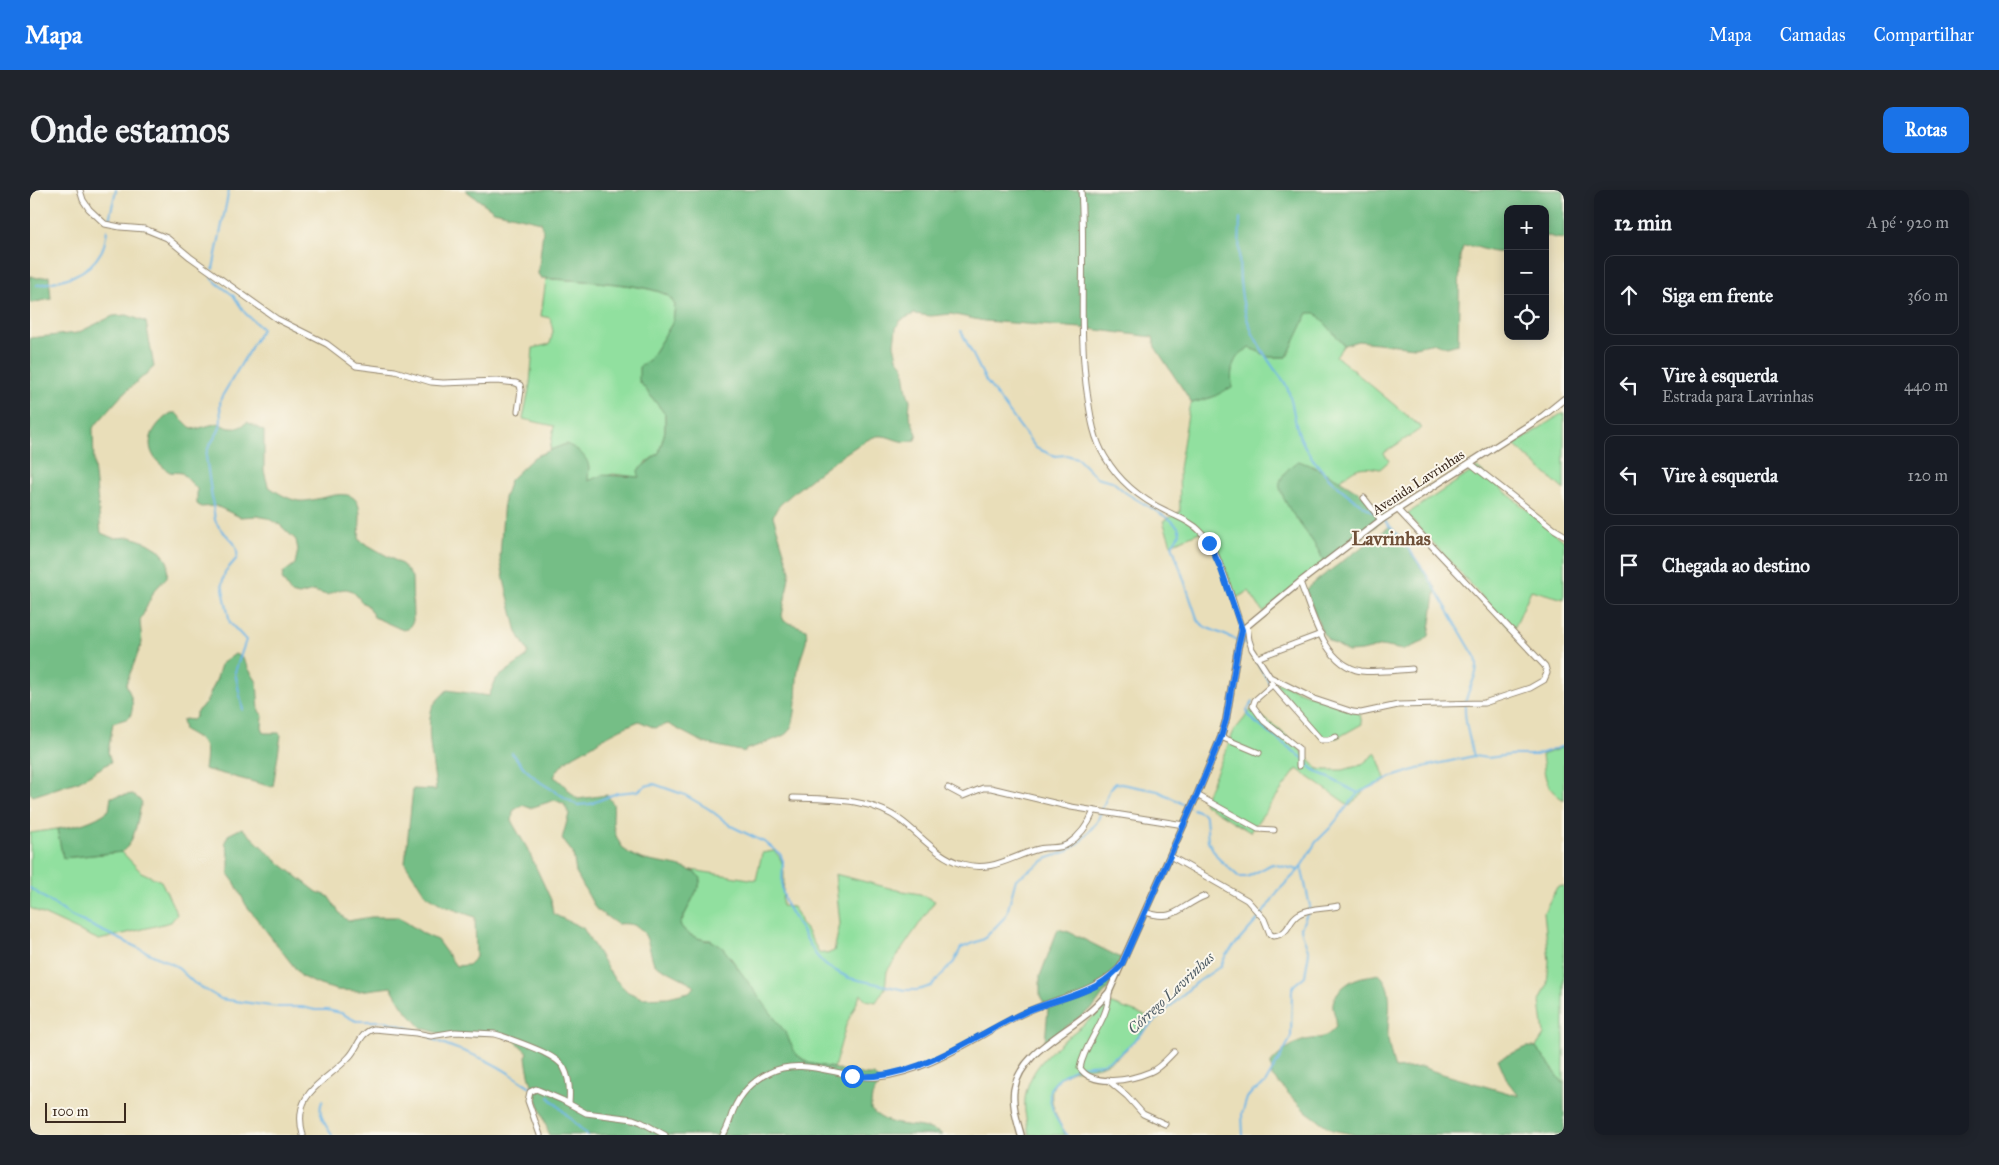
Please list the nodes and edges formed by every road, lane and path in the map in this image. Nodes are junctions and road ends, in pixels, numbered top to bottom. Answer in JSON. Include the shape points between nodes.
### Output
{"nodes":[{"id":1,"x":80,"y":190,"type":"edge"},
{"id":2,"x":1081,"y":190,"type":"edge"},
{"id":3,"x":1564,"y":398,"type":"edge"},
{"id":4,"x":518,"y":411,"type":"dead end"},
{"id":5,"x":1470,"y":463,"type":"junction"},
{"id":6,"x":1364,"y":498,"type":"dead end"},
{"id":7,"x":1397,"y":509,"type":"junction"},
{"id":8,"x":1381,"y":520,"type":"junction"},
{"id":9,"x":1564,"y":535,"type":"edge"},
{"id":10,"x":1300,"y":582,"type":"junction"},
{"id":11,"x":1245,"y":628,"type":"junction"},
{"id":12,"x":1321,"y":634,"type":"junction"},
{"id":13,"x":1257,"y":658,"type":"junction"},
{"id":14,"x":1412,"y":669,"type":"dead end"},
{"id":15,"x":1270,"y":677,"type":"junction"},
{"id":16,"x":1272,"y":685,"type":"junction"},
{"id":17,"x":1221,"y":737,"type":"junction"},
{"id":18,"x":1336,"y":737,"type":"dead end"},
{"id":19,"x":1259,"y":752,"type":"dead end"},
{"id":20,"x":1299,"y":766,"type":"dead end"},
{"id":21,"x":948,"y":788,"type":"dead end"},
{"id":22,"x":1197,"y":795,"type":"junction"},
{"id":23,"x":793,"y":798,"type":"dead end"},
{"id":24,"x":1094,"y":811,"type":"junction"},
{"id":25,"x":1184,"y":825,"type":"junction"},
{"id":26,"x":1274,"y":830,"type":"dead end"},
{"id":27,"x":1170,"y":856,"type":"junction"},
{"id":28,"x":1205,"y":896,"type":"dead end"},
{"id":29,"x":1338,"y":906,"type":"dead end"},
{"id":30,"x":1145,"y":912,"type":"junction"},
{"id":31,"x":1121,"y":966,"type":"junction"},
{"id":32,"x":1109,"y":992,"type":"junction"},
{"id":33,"x":1174,"y":1052,"type":"dead end"},
{"id":34,"x":1107,"y":1080,"type":"junction"},
{"id":35,"x":569,"y":1103,"type":"junction"},
{"id":36,"x":1165,"y":1124,"type":"dead end"},
{"id":37,"x":303,"y":1135,"type":"edge"},
{"id":38,"x":540,"y":1135,"type":"edge"},
{"id":39,"x":665,"y":1135,"type":"edge"},
{"id":40,"x":723,"y":1135,"type":"edge"},
{"id":41,"x":1021,"y":1135,"type":"edge"}],
"edges":[{"from":1,"to":4,"type":"street","via":[[89,209],[104,224],[145,229],[167,238],[277,319],[327,344],[356,366],[395,371],[431,382],[516,383],[521,390]]},
{"from":2,"to":11,"type":"street","via":[[1081,336],[1095,436],[1109,463],[1132,490],[1188,522],[1204,536],[1216,556]]},
{"from":3,"to":5,"type":"street","name":"Avenida Lavrinhas","via":[[1543,416]]},
{"from":5,"to":7,"type":"street","name":"Avenida Lavrinhas"},
{"from":5,"to":9,"type":"street"},
{"from":6,"to":8,"type":"street"},
{"from":7,"to":8,"type":"street","name":"Avenida Lavrinhas"},
{"from":7,"to":15,"type":"street","via":[[1545,666],[1546,677],[1530,688],[1484,703],[1398,705],[1362,713],[1326,704]]},
{"from":8,"to":10,"type":"street","name":"Avenida Lavrinhas"},
{"from":10,"to":11,"type":"street","name":"Avenida Lavrinhas"},
{"from":10,"to":12,"type":"street"},
{"from":11,"to":13,"type":"street"},
{"from":11,"to":17,"type":"street","via":[[1238,647]]},
{"from":12,"to":13,"type":"street"},
{"from":12,"to":14,"type":"street","via":[[1333,655],[1344,665],[1377,672]]},
{"from":13,"to":15,"type":"street"},
{"from":15,"to":16,"type":"street"},
{"from":16,"to":18,"type":"street","via":[[1321,740]]},
{"from":16,"to":20,"type":"street","via":[[1252,704],[1264,721],[1299,749]]},
{"from":17,"to":19,"type":"street"},
{"from":17,"to":22,"type":"street"},
{"from":21,"to":24,"type":"street","via":[[963,796],[991,788]]},
{"from":22,"to":25,"type":"street"},
{"from":22,"to":26,"type":"street","via":[[1258,829]]},
{"from":23,"to":24,"type":"street","via":[[843,800],[880,809],[903,822],[953,860],[986,867],[1038,849],[1064,846],[1075,839]]},
{"from":24,"to":25,"type":"street"},
{"from":25,"to":27,"type":"street"},
{"from":27,"to":29,"type":"street","via":[[1247,900],[1273,936],[1283,933],[1303,912]]},
{"from":27,"to":30,"type":"street"},
{"from":28,"to":30,"type":"street","via":[[1171,916]]},
{"from":30,"to":31,"type":"street"},
{"from":31,"to":32,"type":"street"},
{"from":31,"to":40,"type":"street","via":[[1101,983],[1040,1006],[912,1069],[872,1077],[791,1067],[771,1072],[740,1098]]},
{"from":32,"to":34,"type":"street","via":[[1108,1007],[1084,1053],[1080,1068],[1089,1076]]},
{"from":32,"to":41,"type":"street","via":[[1088,1014],[1050,1041],[1017,1080],[1013,1097]]},
{"from":33,"to":34,"type":"street","via":[[1151,1072]]},
{"from":34,"to":36,"type":"street","via":[[1143,1114]]},
{"from":35,"to":37,"type":"street","via":[[565,1068],[559,1062],[502,1036],[455,1032],[432,1036],[374,1029],[363,1035],[348,1058],[305,1099],[301,1112]]},
{"from":35,"to":38,"type":"street","via":[[543,1091],[532,1090],[528,1101]]},
{"from":35,"to":39,"type":"street","via":[[586,1113],[642,1122]]}]}
